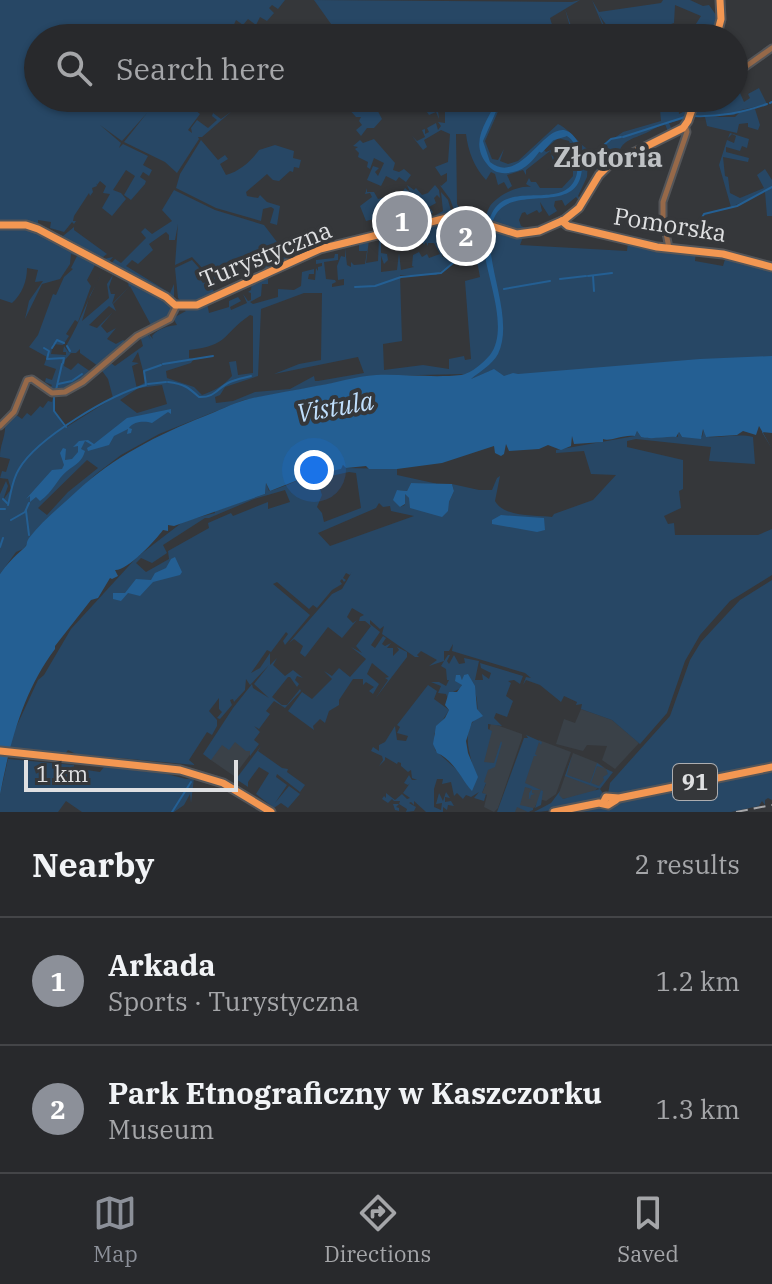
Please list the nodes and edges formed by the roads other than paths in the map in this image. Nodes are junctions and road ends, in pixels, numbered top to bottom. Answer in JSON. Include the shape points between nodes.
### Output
{"nodes":[{"id":1,"x":720,"y":0,"type":"edge"},
{"id":2,"x":720,"y":24,"type":"edge"},
{"id":3,"x":772,"y":48,"type":"edge"},
{"id":4,"x":748,"y":65,"type":"edge"},
{"id":5,"x":691,"y":112,"type":"edge"},
{"id":6,"x":685,"y":125,"type":"junction"},
{"id":7,"x":562,"y":221,"type":"junction"},
{"id":8,"x":3,"y":225,"type":"edge"},
{"id":9,"x":669,"y":248,"type":"junction"},
{"id":10,"x":772,"y":267,"type":"edge"},
{"id":11,"x":174,"y":303,"type":"junction"},
{"id":12,"x":0,"y":426,"type":"edge"},
{"id":13,"x":0,"y":752,"type":"edge"},
{"id":14,"x":772,"y":767,"type":"edge"},
{"id":15,"x":609,"y":800,"type":"junction"},
{"id":16,"x":269,"y":812,"type":"edge"},
{"id":17,"x":547,"y":812,"type":"edge"},
{"id":18,"x":554,"y":812,"type":"edge"}],
"edges":[{"from":1,"to":2,"type":"main road"},
{"from":3,"to":4,"type":"street"},
{"from":5,"to":6,"type":"main road"},
{"from":6,"to":7,"type":"main road","via":[[609,165],[581,206]]},
{"from":6,"to":9,"type":"street","via":[[688,131],[663,202]]},
{"from":7,"to":9,"type":"main road","name":"Pomorska"},
{"from":7,"to":11,"type":"main road","name":"Turystyczna","via":[[526,234],[453,217],[320,249],[202,303]]},
{"from":8,"to":11,"type":"main road","name":"Turystyczna","via":[[35,227]]},
{"from":9,"to":10,"type":"main road","name":"Pomorska","via":[[715,252]]},
{"from":11,"to":12,"type":"street","via":[[171,318],[137,336],[79,385],[55,394],[27,380],[14,412]]},
{"from":13,"to":16,"type":"main road","via":[[198,776]]},
{"from":14,"to":15,"type":"main road","number":"91"},
{"from":15,"to":17,"type":"main road","number":"91"},
{"from":15,"to":18,"type":"main road","number":"91"}]}
